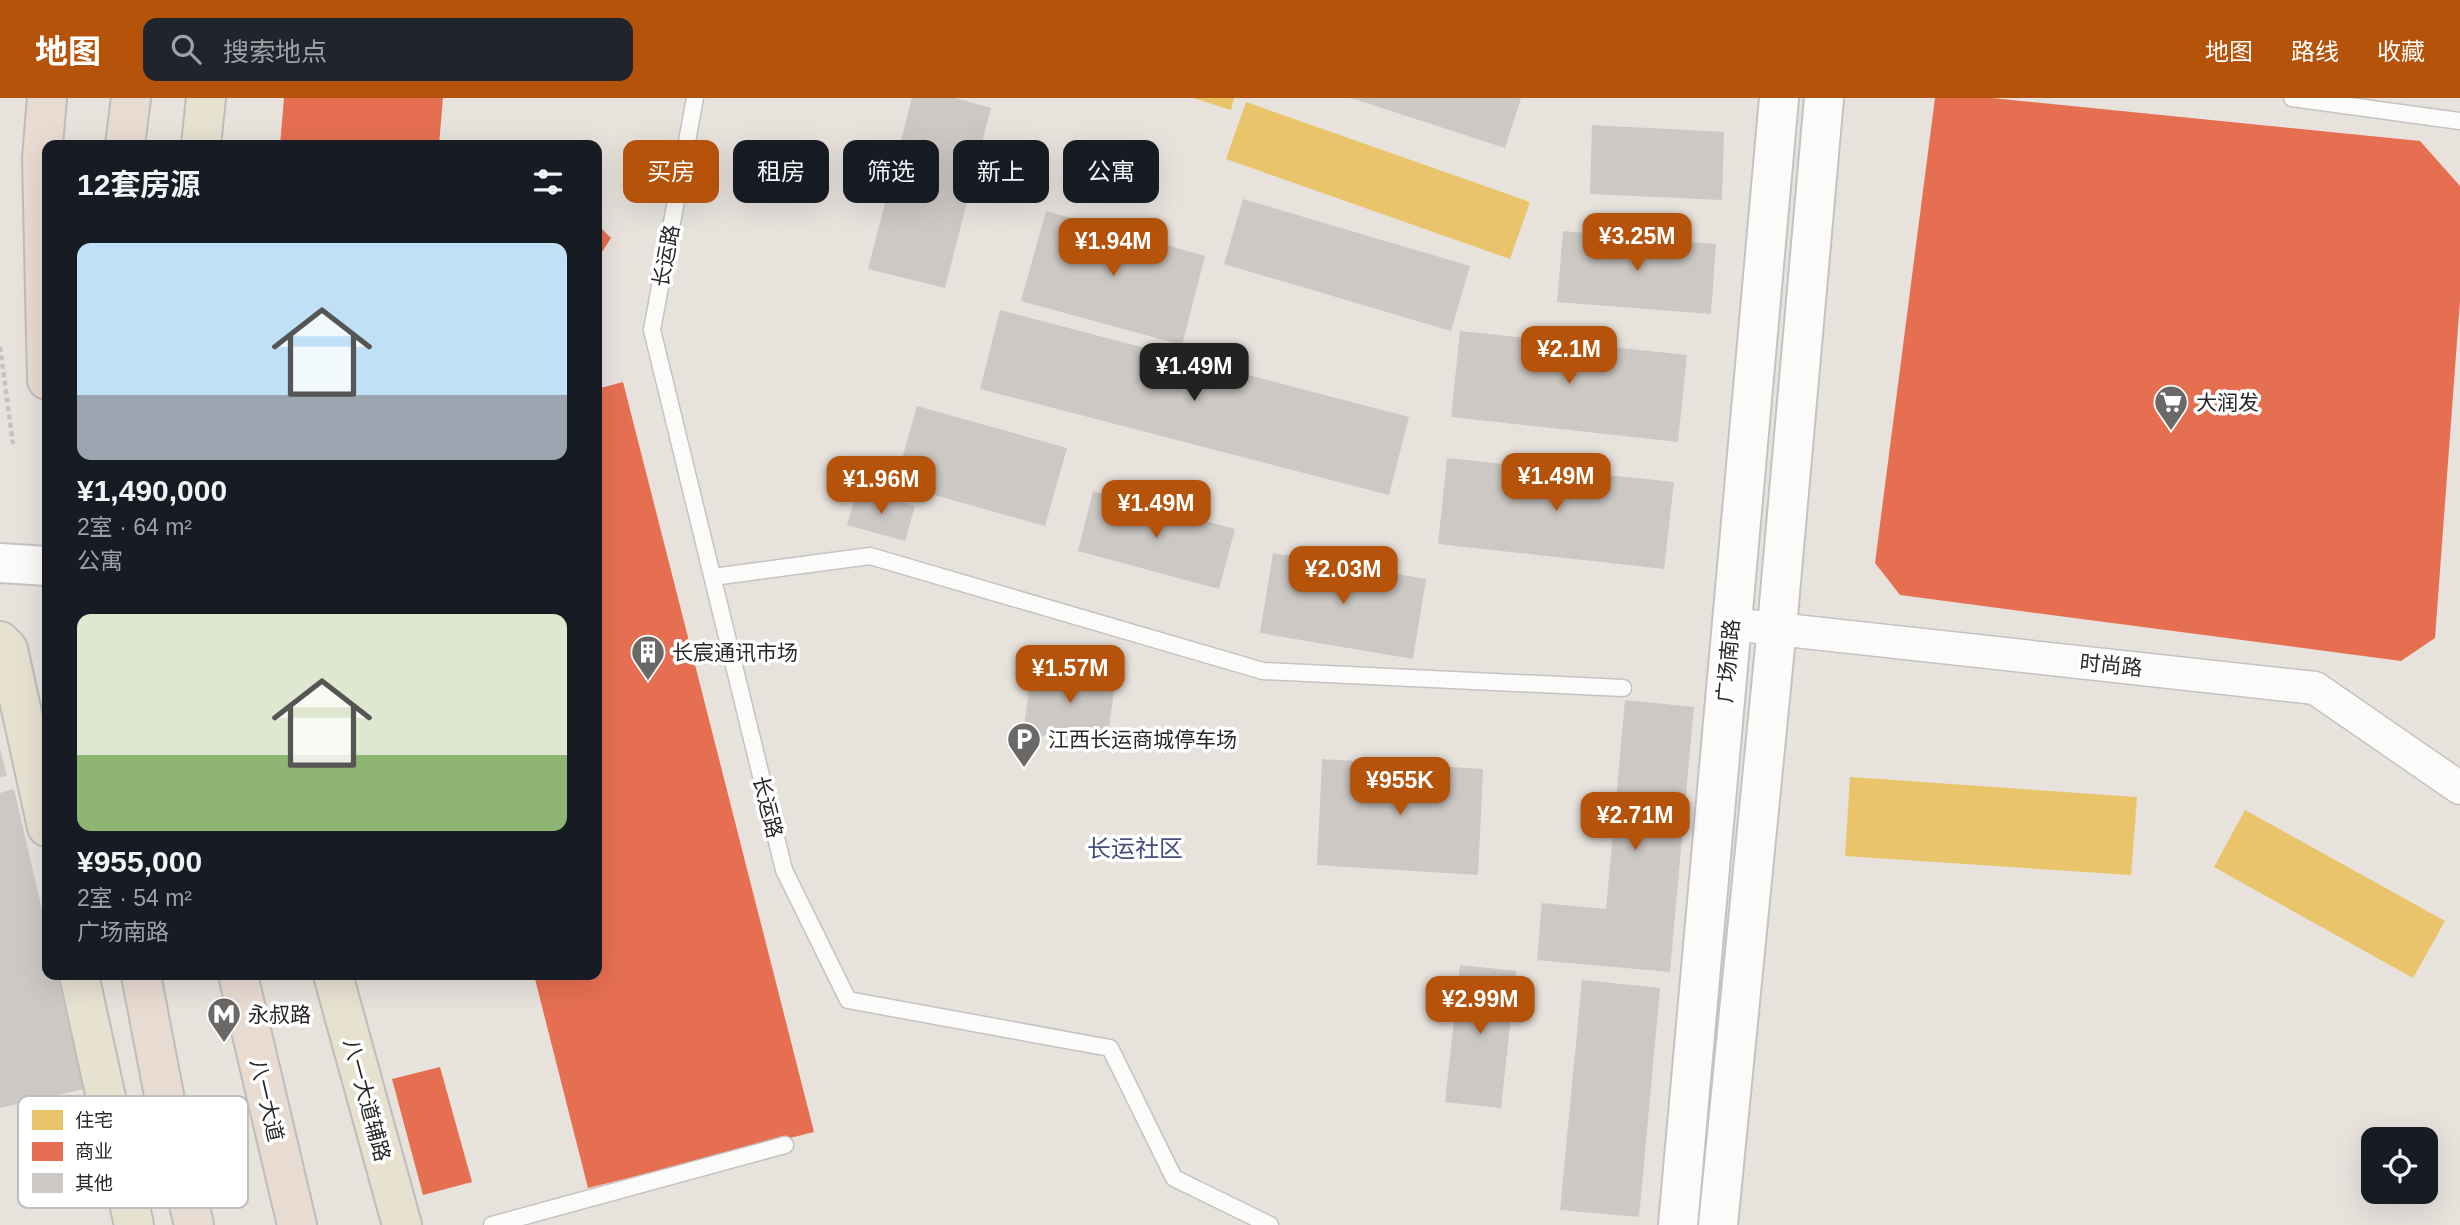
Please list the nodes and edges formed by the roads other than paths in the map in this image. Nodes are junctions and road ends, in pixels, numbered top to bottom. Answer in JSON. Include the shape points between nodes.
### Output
{"nodes":[{"id":1,"x":47,"y":98,"type":"edge"},
{"id":2,"x":131,"y":98,"type":"edge"},
{"id":3,"x":206,"y":98,"type":"edge"},
{"id":4,"x":695,"y":98,"type":"edge"},
{"id":5,"x":1779,"y":98,"type":"edge"},
{"id":6,"x":1824,"y":98,"type":"edge"},
{"id":7,"x":2292,"y":98,"type":"edge"},
{"id":8,"x":2460,"y":121,"type":"edge"},
{"id":9,"x":44,"y":140,"type":"edge"},
{"id":10,"x":126,"y":140,"type":"edge"},
{"id":11,"x":202,"y":140,"type":"edge"},
{"id":12,"x":0,"y":563,"type":"edge"},
{"id":13,"x":42,"y":566,"type":"edge"},
{"id":14,"x":713,"y":578,"type":"junction"},
{"id":15,"x":1731,"y":624,"type":"junction"},
{"id":16,"x":1777,"y":627,"type":"junction"},
{"id":17,"x":0,"y":641,"type":"edge"},
{"id":18,"x":1623,"y":688,"type":"dead end"},
{"id":19,"x":2460,"y":788,"type":"edge"},
{"id":20,"x":42,"y":804,"type":"edge"},
{"id":21,"x":80,"y":980,"type":"edge"},
{"id":22,"x":142,"y":980,"type":"edge"},
{"id":23,"x":239,"y":980,"type":"edge"},
{"id":24,"x":334,"y":980,"type":"edge"},
{"id":25,"x":106,"y":1096,"type":"edge"},
{"id":26,"x":164,"y":1096,"type":"edge"},
{"id":27,"x":785,"y":1144,"type":"dead end"},
{"id":28,"x":297,"y":1225,"type":"edge"},
{"id":29,"x":402,"y":1225,"type":"edge"},
{"id":30,"x":492,"y":1225,"type":"edge"},
{"id":31,"x":1270,"y":1225,"type":"edge"},
{"id":32,"x":1678,"y":1225,"type":"edge"},
{"id":33,"x":1718,"y":1225,"type":"edge"}],
"edges":[{"from":1,"to":9,"type":"highway"},
{"from":2,"to":10,"type":"highway"},
{"from":3,"to":11,"type":"main road"},
{"from":4,"to":14,"type":"lane","name":"长运路","via":[[652,330]]},
{"from":5,"to":15,"type":"street","name":"广场南路"},
{"from":6,"to":16,"type":"street"},
{"from":7,"to":8,"type":"lane"},
{"from":12,"to":13,"type":"street"},
{"from":14,"to":18,"type":"lane","via":[[870,556],[1263,671]]},
{"from":14,"to":31,"type":"lane","name":"长运路","via":[[783,870],[848,1000],[1111,1048],[1174,1178]]},
{"from":15,"to":16,"type":"street","name":"时尚路"},
{"from":15,"to":32,"type":"street","name":"广场南路"},
{"from":16,"to":19,"type":"street","name":"时尚路","via":[[2315,688]]},
{"from":16,"to":33,"type":"street"},
{"from":17,"to":20,"type":"main road","via":[[9,649]]},
{"from":21,"to":25,"type":"main road"},
{"from":22,"to":26,"type":"highway"},
{"from":23,"to":28,"type":"highway","name":"八一大道"},
{"from":24,"to":29,"type":"main road","name":"八一大道辅路"},
{"from":27,"to":30,"type":"lane"}]}
